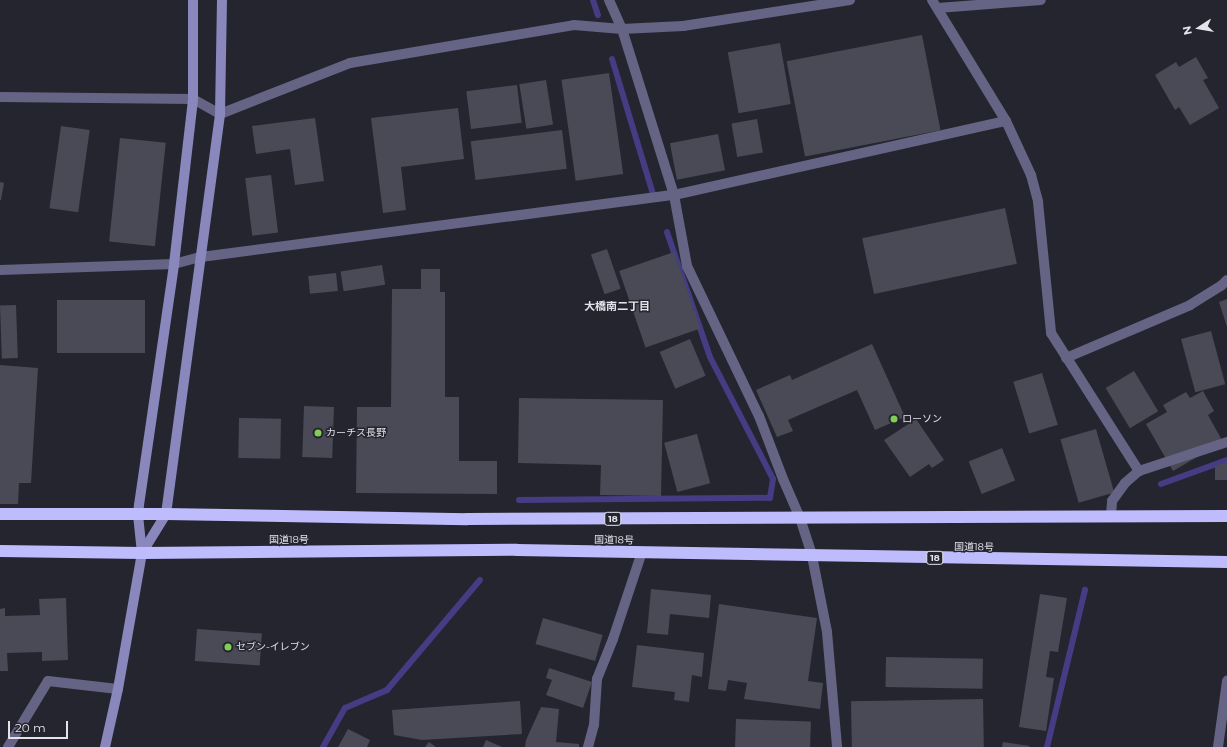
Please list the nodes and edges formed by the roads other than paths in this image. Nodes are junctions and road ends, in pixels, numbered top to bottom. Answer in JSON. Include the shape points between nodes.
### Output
{"nodes":[{"id":1,"x":193,"y":0,"type":"edge"},
{"id":2,"x":222,"y":0,"type":"edge"},
{"id":3,"x":609,"y":0,"type":"edge"},
{"id":4,"x":850,"y":0,"type":"edge"},
{"id":5,"x":1041,"y":0,"type":"edge"},
{"id":6,"x":935,"y":4,"type":"edge"},
{"id":7,"x":622,"y":29,"type":"junction"},
{"id":8,"x":0,"y":97,"type":"edge"},
{"id":9,"x":193,"y":99,"type":"junction"},
{"id":10,"x":220,"y":114,"type":"junction"},
{"id":11,"x":1006,"y":121,"type":"junction"},
{"id":12,"x":674,"y":195,"type":"junction"},
{"id":13,"x":201,"y":257,"type":"junction"},
{"id":14,"x":174,"y":264,"type":"junction"},
{"id":15,"x":0,"y":270,"type":"edge"},
{"id":16,"x":1227,"y":280,"type":"edge"},
{"id":17,"x":1066,"y":358,"type":"junction"},
{"id":18,"x":1227,"y":442,"type":"edge"},
{"id":19,"x":1139,"y":471,"type":"junction"},
{"id":20,"x":0,"y":514,"type":"edge"},
{"id":21,"x":138,"y":514,"type":"junction"},
{"id":22,"x":166,"y":514,"type":"junction"},
{"id":23,"x":1111,"y":516,"type":"junction"},
{"id":24,"x":1227,"y":516,"type":"edge"},
{"id":25,"x":800,"y":518,"type":"junction"},
{"id":26,"x":0,"y":551,"type":"edge"},
{"id":27,"x":642,"y":552,"type":"junction"},
{"id":28,"x":142,"y":553,"type":"junction"},
{"id":29,"x":812,"y":556,"type":"junction"},
{"id":30,"x":1227,"y":562,"type":"edge"},
{"id":31,"x":1227,"y":681,"type":"edge"},
{"id":32,"x":118,"y":689,"type":"junction"},
{"id":33,"x":8,"y":747,"type":"edge"},
{"id":34,"x":105,"y":747,"type":"edge"},
{"id":35,"x":588,"y":747,"type":"edge"},
{"id":36,"x":837,"y":747,"type":"edge"},
{"id":37,"x":1218,"y":747,"type":"edge"}],
"edges":[{"from":1,"to":9,"type":"street"},
{"from":2,"to":10,"type":"street"},
{"from":3,"to":7,"type":"street"},
{"from":4,"to":7,"type":"street","via":[[683,26]]},
{"from":5,"to":6,"type":"street"},
{"from":6,"to":11,"type":"street"},
{"from":7,"to":10,"type":"street","via":[[574,25],[350,63]]},
{"from":7,"to":12,"type":"street"},
{"from":8,"to":9,"type":"street"},
{"from":9,"to":10,"type":"street"},
{"from":9,"to":14,"type":"street"},
{"from":10,"to":13,"type":"street"},
{"from":11,"to":12,"type":"street"},
{"from":11,"to":17,"type":"street","via":[[1031,175],[1038,202],[1051,333]]},
{"from":12,"to":13,"type":"street"},
{"from":12,"to":25,"type":"street","via":[[687,266],[759,416]]},
{"from":13,"to":14,"type":"street"},
{"from":13,"to":22,"type":"street"},
{"from":14,"to":15,"type":"street"},
{"from":14,"to":21,"type":"street"},
{"from":16,"to":17,"type":"street","via":[[1190,305]]},
{"from":17,"to":19,"type":"street"},
{"from":18,"to":19,"type":"street"},
{"from":19,"to":23,"type":"street","via":[[1125,482],[1112,501]]},
{"from":20,"to":21,"type":"highway","name":"国道18号","number":"18"},
{"from":21,"to":22,"type":"highway","name":"国道18号","number":"18"},
{"from":21,"to":28,"type":"street"},
{"from":22,"to":25,"type":"highway","name":"国道18号","number":"18","via":[[467,519]]},
{"from":22,"to":28,"type":"street"},
{"from":23,"to":24,"type":"highway","name":"国道18号","number":"18"},
{"from":23,"to":25,"type":"highway","name":"国道18号","number":"18"},
{"from":25,"to":29,"type":"street"},
{"from":26,"to":28,"type":"highway","name":"国道18号","number":"18"},
{"from":27,"to":28,"type":"highway","name":"国道18号","number":"18","via":[[510,550]]},
{"from":27,"to":29,"type":"highway","name":"国道18号","number":"18"},
{"from":27,"to":35,"type":"street","via":[[597,679],[594,725]]},
{"from":28,"to":32,"type":"street"},
{"from":29,"to":30,"type":"highway","name":"国道18号","number":"18"},
{"from":29,"to":36,"type":"street","via":[[827,632]]},
{"from":31,"to":37,"type":"street"},
{"from":32,"to":33,"type":"street","via":[[48,681]]},
{"from":32,"to":34,"type":"street"}]}
